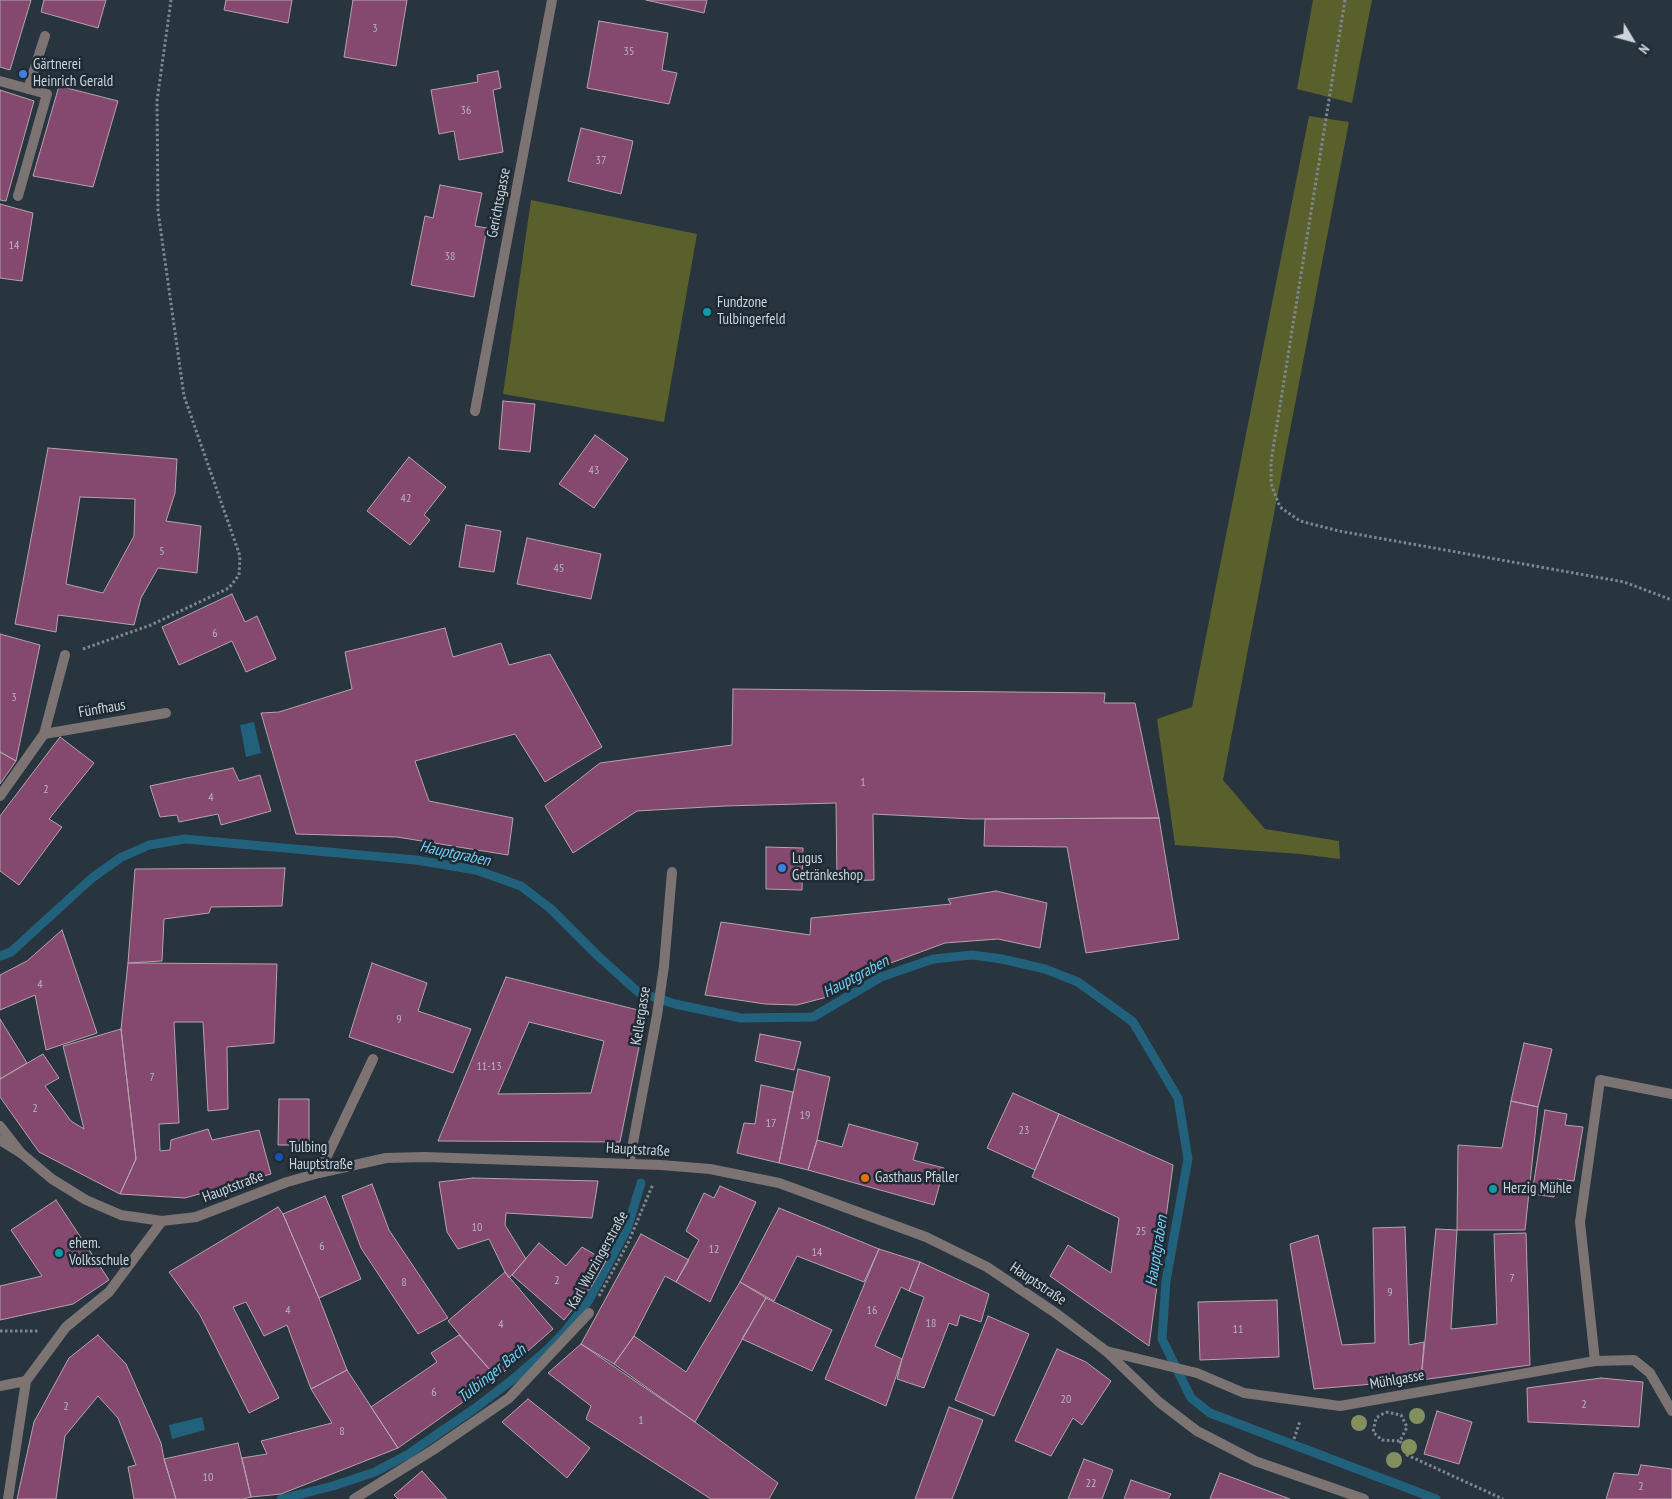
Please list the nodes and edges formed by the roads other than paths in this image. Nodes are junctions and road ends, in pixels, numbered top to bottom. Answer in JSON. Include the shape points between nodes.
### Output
{"nodes":[{"id":1,"x":552,"y":0,"type":"edge"},
{"id":2,"x":45,"y":36,"type":"dead end"},
{"id":3,"x":0,"y":81,"type":"edge"},
{"id":4,"x":28,"y":89,"type":"junction"},
{"id":5,"x":18,"y":196,"type":"dead end"},
{"id":6,"x":475,"y":411,"type":"dead end"},
{"id":7,"x":65,"y":655,"type":"road end"},
{"id":8,"x":166,"y":713,"type":"dead end"},
{"id":9,"x":44,"y":734,"type":"junction"},
{"id":10,"x":0,"y":796,"type":"edge"},
{"id":11,"x":672,"y":872,"type":"dead end"},
{"id":12,"x":373,"y":1059,"type":"dead end"},
{"id":13,"x":1672,"y":1094,"type":"edge"},
{"id":14,"x":0,"y":1126,"type":"edge"},
{"id":15,"x":0,"y":1140,"type":"edge"},
{"id":16,"x":22,"y":1153,"type":"junction"},
{"id":17,"x":630,"y":1164,"type":"junction"},
{"id":18,"x":319,"y":1173,"type":"junction"},
{"id":19,"x":162,"y":1221,"type":"junction"},
{"id":20,"x":589,"y":1313,"type":"road end"},
{"id":21,"x":1106,"y":1351,"type":"junction"},
{"id":22,"x":1596,"y":1361,"type":"junction"},
{"id":23,"x":26,"y":1380,"type":"junction"},
{"id":24,"x":0,"y":1386,"type":"edge"},
{"id":25,"x":1672,"y":1411,"type":"edge"},
{"id":26,"x":8,"y":1499,"type":"edge"},
{"id":27,"x":354,"y":1499,"type":"edge"},
{"id":28,"x":1364,"y":1499,"type":"edge"}],
"edges":[{"from":1,"to":6,"type":"street","name":"Gerichtsgasse"},
{"from":2,"to":4,"type":"street"},
{"from":3,"to":4,"type":"street"},
{"from":4,"to":5,"type":"street","via":[[47,94]]},
{"from":7,"to":9,"type":"street"},
{"from":8,"to":9,"type":"street","name":"Fünfhaus"},
{"from":9,"to":10,"type":"street"},
{"from":11,"to":17,"type":"street","name":"Kellergasse","via":[[657,1015]]},
{"from":12,"to":18,"type":"street"},
{"from":13,"to":22,"type":"street","via":[[1600,1080],[1580,1222]]},
{"from":14,"to":16,"type":"street"},
{"from":15,"to":16,"type":"street"},
{"from":16,"to":19,"type":"street","name":"Hauptstraße","via":[[52,1179],[86,1200],[121,1215]]},
{"from":17,"to":18,"type":"street","name":"Hauptstraße","via":[[386,1158]]},
{"from":17,"to":21,"type":"street","name":"Hauptstraße","via":[[710,1169],[779,1183],[926,1237],[987,1267]]},
{"from":18,"to":19,"type":"street","name":"Hauptstraße","via":[[273,1187],[196,1218]]},
{"from":19,"to":23,"type":"street","via":[[109,1292],[66,1327]]},
{"from":20,"to":27,"type":"street","name":"Karl Wurzingerstraße","via":[[509,1398]]},
{"from":21,"to":22,"type":"street","name":"Mühlgasse","via":[[1197,1373],[1244,1394],[1340,1406]]},
{"from":21,"to":28,"type":"street","name":"Hauptstraße","via":[[1159,1402],[1197,1431],[1255,1461]]},
{"from":22,"to":25,"type":"street","name":"Mühlgasse","via":[[1634,1360],[1650,1373]]},
{"from":23,"to":24,"type":"street"},
{"from":23,"to":26,"type":"street"}]}
